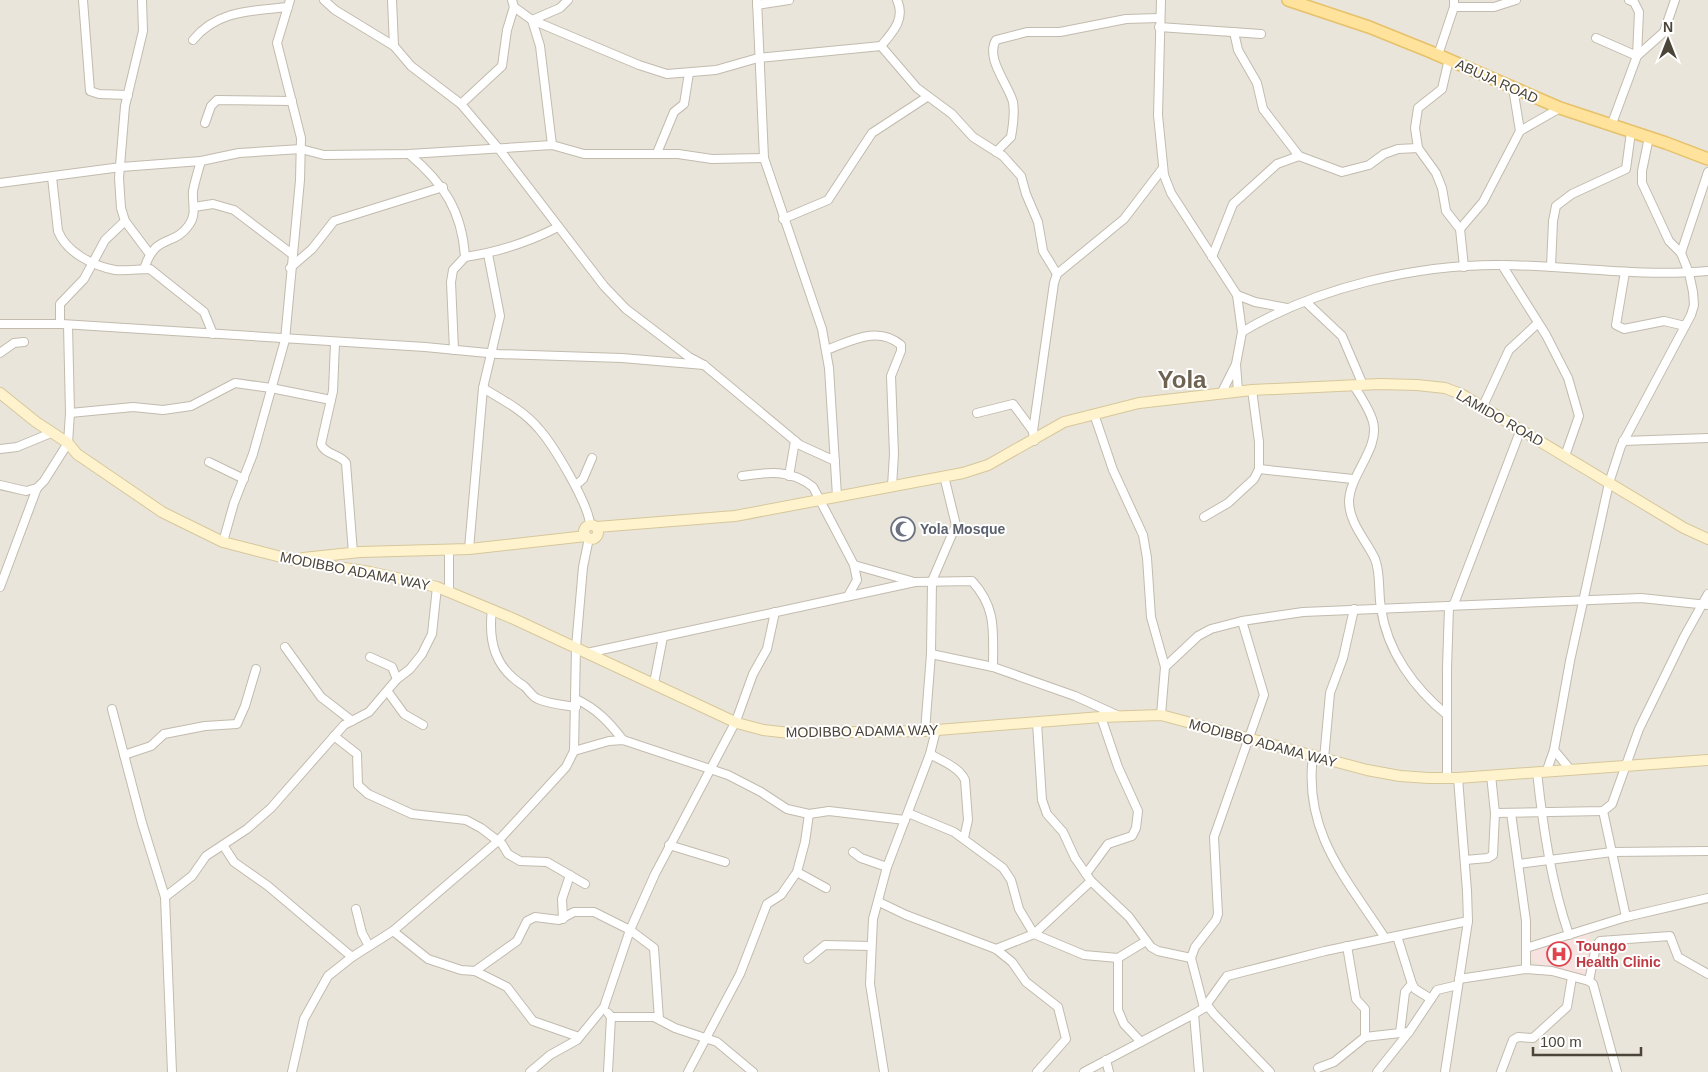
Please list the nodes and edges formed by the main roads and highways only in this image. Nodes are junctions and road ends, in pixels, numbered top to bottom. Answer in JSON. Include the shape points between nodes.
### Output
{"nodes":[{"id":1,"x":1288,"y":0,"type":"edge"},
{"id":2,"x":1708,"y":159,"type":"edge"},
{"id":3,"x":0,"y":393,"type":"edge"},
{"id":4,"x":1708,"y":540,"type":"edge"},
{"id":5,"x":293,"y":560,"type":"junction"},
{"id":6,"x":1708,"y":760,"type":"edge"}],
"edges":[{"from":1,"to":2,"type":"main road","name":"ABUJA ROAD","via":[[1438,54],[1560,108]]},
{"from":3,"to":5,"type":"main road","name":"MODIBBO ADAMA WAY","via":[[51,434],[68,443],[77,454],[162,512],[223,542]]},
{"from":4,"to":5,"type":"main road","name":"LAMIDO ROAD","via":[[1483,406],[1445,388],[1359,385],[1222,392],[1139,403],[1064,422],[1034,436],[988,465],[735,516],[616,525],[561,538],[469,549],[353,552]]},
{"from":5,"to":6,"type":"main road","name":"MODIBBO ADAMA WAY","via":[[437,587],[736,721],[763,730],[790,733],[925,732],[1161,714],[1324,759],[1400,776],[1453,778]]}]}
